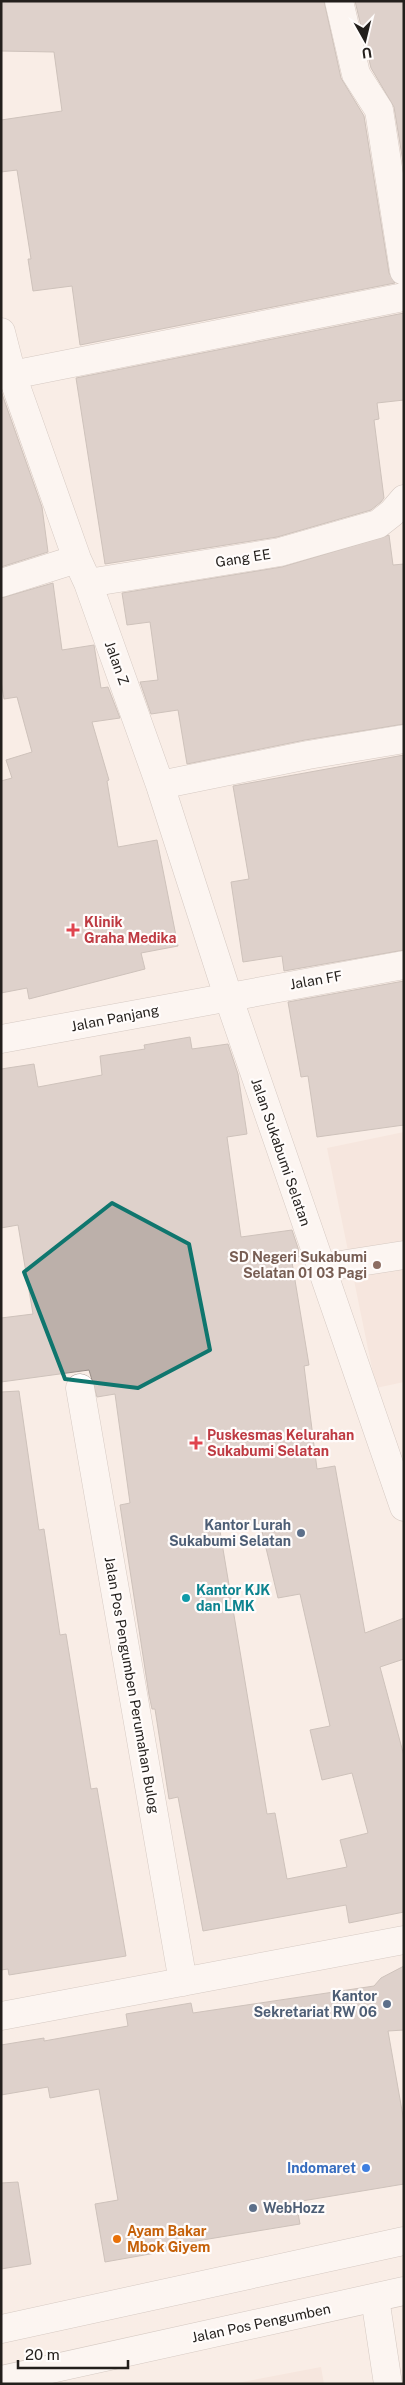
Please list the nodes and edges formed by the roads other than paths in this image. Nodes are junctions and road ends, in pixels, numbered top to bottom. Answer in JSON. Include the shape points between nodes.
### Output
{"nodes":[{"id":1,"x":339,"y":1,"type":"edge"},
{"id":2,"x":404,"y":271,"type":"edge"},
{"id":3,"x":404,"y":297,"type":"edge"},
{"id":4,"x":1,"y":332,"type":"edge"},
{"id":5,"x":12,"y":375,"type":"junction"},
{"id":6,"x":398,"y":506,"type":"edge"},
{"id":7,"x":83,"y":571,"type":"junction"},
{"id":8,"x":1,"y":583,"type":"edge"},
{"id":9,"x":404,"y":739,"type":"edge"},
{"id":10,"x":160,"y":785,"type":"junction"},
{"id":11,"x":404,"y":965,"type":"edge"},
{"id":12,"x":228,"y":996,"type":"junction"},
{"id":13,"x":1,"y":1039,"type":"edge"},
{"id":14,"x":404,"y":1255,"type":"edge"},
{"id":15,"x":321,"y":1268,"type":"junction"},
{"id":16,"x":80,"y":1388,"type":"dead end"},
{"id":17,"x":404,"y":1507,"type":"edge"},
{"id":18,"x":404,"y":1940,"type":"edge"},
{"id":19,"x":183,"y":1982,"type":"junction"},
{"id":20,"x":1,"y":2016,"type":"edge"},
{"id":21,"x":404,"y":2241,"type":"edge"},
{"id":22,"x":404,"y":2292,"type":"edge"},
{"id":23,"x":375,"y":2298,"type":"junction"},
{"id":24,"x":1,"y":2329,"type":"edge"},
{"id":25,"x":1,"y":2380,"type":"edge"},
{"id":26,"x":388,"y":2384,"type":"edge"}],
"edges":[{"from":1,"to":2,"type":"street","via":[[356,74],[379,110]]},
{"from":3,"to":5,"type":"street"},
{"from":4,"to":5,"type":"street","name":"Jalan Z"},
{"from":5,"to":7,"type":"street","name":"Jalan Z"},
{"from":6,"to":7,"type":"street","name":"Gang EE","via":[[378,524],[280,552]]},
{"from":7,"to":8,"type":"street","name":"Gang EE"},
{"from":7,"to":10,"type":"street","name":"Jalan Z"},
{"from":9,"to":10,"type":"street"},
{"from":10,"to":12,"type":"street","name":"Jalan Z"},
{"from":11,"to":12,"type":"street","name":"Jalan FF"},
{"from":12,"to":13,"type":"street","name":"Jalan Panjang"},
{"from":12,"to":15,"type":"street","name":"Jalan Sukabumi Selatan"},
{"from":14,"to":15,"type":"street"},
{"from":15,"to":17,"type":"street","name":"Jalan Sukabumi Selatan"},
{"from":16,"to":19,"type":"street","name":"Jalan Pos Pengumben Perumahan Bulog"},
{"from":18,"to":19,"type":"street"},
{"from":19,"to":20,"type":"street"},
{"from":21,"to":24,"type":"street"},
{"from":22,"to":23,"type":"street","name":"Jalan Pos Pengumben"},
{"from":23,"to":25,"type":"street","name":"Jalan Pos Pengumben"},
{"from":23,"to":26,"type":"street"}]}
